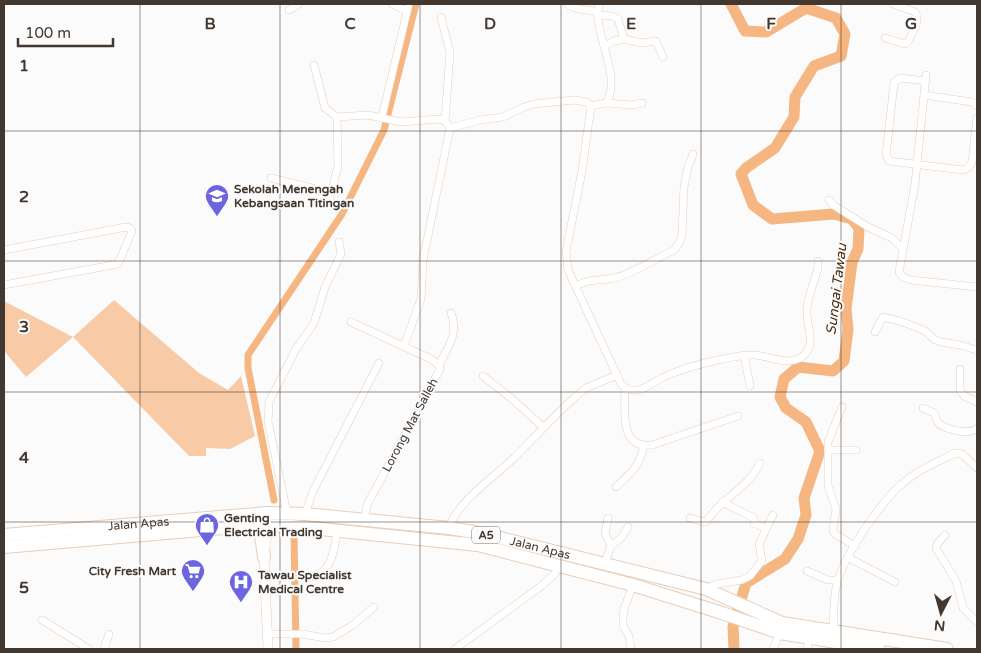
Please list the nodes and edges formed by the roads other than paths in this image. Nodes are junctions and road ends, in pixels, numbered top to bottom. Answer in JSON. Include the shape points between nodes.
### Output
{"nodes":[{"id":1,"x":299,"y":4,"type":"edge"},
{"id":2,"x":392,"y":4,"type":"edge"},
{"id":3,"x":567,"y":4,"type":"edge"},
{"id":4,"x":894,"y":4,"type":"edge"},
{"id":5,"x":408,"y":7,"type":"edge"},
{"id":6,"x":289,"y":10,"type":"dead end"},
{"id":7,"x":598,"y":10,"type":"edge"},
{"id":8,"x":441,"y":16,"type":"dead end"},
{"id":9,"x":885,"y":38,"type":"dead end"},
{"id":10,"x":624,"y":39,"type":"junction"},
{"id":11,"x":604,"y":46,"type":"junction"},
{"id":12,"x":662,"y":57,"type":"dead end"},
{"id":13,"x":314,"y":65,"type":"dead end"},
{"id":14,"x":924,"y":95,"type":"junction"},
{"id":15,"x":642,"y":102,"type":"dead end"},
{"id":16,"x":606,"y":103,"type":"junction"},
{"id":17,"x":591,"y":106,"type":"junction"},
{"id":18,"x":977,"y":106,"type":"edge"},
{"id":19,"x":337,"y":117,"type":"junction"},
{"id":20,"x":383,"y":117,"type":"junction"},
{"id":21,"x":977,"y":118,"type":"edge"},
{"id":22,"x":445,"y":121,"type":"junction"},
{"id":23,"x":450,"y":128,"type":"junction"},
{"id":24,"x":693,"y":154,"type":"dead end"},
{"id":25,"x":917,"y":164,"type":"junction"},
{"id":26,"x":271,"y":178,"type":"dead end"},
{"id":27,"x":332,"y":193,"type":"junction"},
{"id":28,"x":829,"y":200,"type":"dead end"},
{"id":29,"x":329,"y":201,"type":"dead end"},
{"id":30,"x":339,"y":242,"type":"dead end"},
{"id":31,"x":902,"y":248,"type":"junction"},
{"id":32,"x":4,"y":250,"type":"edge"},
{"id":33,"x":818,"y":262,"type":"dead end"},
{"id":34,"x":4,"y":286,"type":"edge"},
{"id":35,"x":576,"y":286,"type":"junction"},
{"id":36,"x":977,"y":287,"type":"edge"},
{"id":37,"x":451,"y":313,"type":"dead end"},
{"id":38,"x":351,"y":322,"type":"dead end"},
{"id":39,"x":875,"y":332,"type":"dead end"},
{"id":40,"x":404,"y":346,"type":"junction"},
{"id":41,"x":977,"y":350,"type":"edge"},
{"id":42,"x":744,"y":356,"type":"junction"},
{"id":43,"x":379,"y":363,"type":"dead end"},
{"id":44,"x":439,"y":365,"type":"junction"},
{"id":45,"x":960,"y":369,"type":"dead end"},
{"id":46,"x":483,"y":376,"type":"dead end"},
{"id":47,"x":617,"y":376,"type":"junction"},
{"id":48,"x":750,"y":386,"type":"dead end"},
{"id":49,"x":625,"y":389,"type":"junction"},
{"id":50,"x":977,"y":402,"type":"edge"},
{"id":51,"x":842,"y":407,"type":"dead end"},
{"id":52,"x":923,"y":408,"type":"dead end"},
{"id":53,"x":738,"y":416,"type":"dead end"},
{"id":54,"x":543,"y":427,"type":"junction"},
{"id":55,"x":977,"y":428,"type":"edge"},
{"id":56,"x":643,"y":446,"type":"junction"},
{"id":57,"x":828,"y":450,"type":"junction"},
{"id":58,"x":856,"y":450,"type":"dead end"},
{"id":59,"x":760,"y":463,"type":"dead end"},
{"id":60,"x":977,"y":468,"type":"edge"},
{"id":61,"x":616,"y":487,"type":"dead end"},
{"id":62,"x":722,"y":502,"type":"junction"},
{"id":63,"x":287,"y":513,"type":"junction"},
{"id":64,"x":305,"y":514,"type":"junction"},
{"id":65,"x":238,"y":515,"type":"junction"},
{"id":66,"x":772,"y":515,"type":"dead end"},
{"id":67,"x":608,"y":518,"type":"dead end"},
{"id":68,"x":690,"y":518,"type":"dead end"},
{"id":69,"x":364,"y":520,"type":"junction"},
{"id":70,"x":403,"y":524,"type":"junction"},
{"id":71,"x":258,"y":525,"type":"junction"},
{"id":72,"x":291,"y":526,"type":"junction"},
{"id":73,"x":628,"y":527,"type":"dead end"},
{"id":74,"x":217,"y":528,"type":"junction"},
{"id":75,"x":449,"y":528,"type":"junction"},
{"id":76,"x":766,"y":529,"type":"junction"},
{"id":77,"x":337,"y":530,"type":"junction"},
{"id":78,"x":4,"y":535,"type":"edge"},
{"id":79,"x":945,"y":535,"type":"dead end"},
{"id":80,"x":436,"y":540,"type":"junction"},
{"id":81,"x":611,"y":546,"type":"junction"},
{"id":82,"x":855,"y":546,"type":"junction"},
{"id":83,"x":4,"y":547,"type":"edge"},
{"id":84,"x":848,"y":558,"type":"junction"},
{"id":85,"x":264,"y":563,"type":"junction"},
{"id":86,"x":560,"y":565,"type":"junction"},
{"id":87,"x":604,"y":565,"type":"junction"},
{"id":88,"x":807,"y":571,"type":"dead end"},
{"id":89,"x":307,"y":578,"type":"dead end"},
{"id":90,"x":662,"y":579,"type":"junction"},
{"id":91,"x":838,"y":580,"type":"junction"},
{"id":92,"x":895,"y":582,"type":"dead end"},
{"id":93,"x":633,"y":585,"type":"junction"},
{"id":94,"x":706,"y":589,"type":"junction"},
{"id":95,"x":690,"y":603,"type":"junction"},
{"id":96,"x":374,"y":607,"type":"dead end"},
{"id":97,"x":748,"y":616,"type":"junction"},
{"id":98,"x":42,"y":620,"type":"dead end"},
{"id":99,"x":977,"y":622,"type":"edge"},
{"id":100,"x":833,"y":632,"type":"junction"},
{"id":101,"x":109,"y":634,"type":"dead end"},
{"id":102,"x":268,"y":634,"type":"junction"},
{"id":103,"x":780,"y":634,"type":"junction"},
{"id":104,"x":808,"y":644,"type":"edge"},
{"id":105,"x":867,"y":648,"type":"edge"},
{"id":106,"x":89,"y":649,"type":"edge"},
{"id":107,"x":104,"y":649,"type":"edge"},
{"id":108,"x":268,"y":649,"type":"edge"},
{"id":109,"x":455,"y":649,"type":"edge"},
{"id":110,"x":631,"y":649,"type":"edge"},
{"id":111,"x":773,"y":649,"type":"edge"},
{"id":112,"x":947,"y":649,"type":"edge"}],
"edges":[{"from":1,"to":6,"type":"street"},
{"from":2,"to":5,"type":"street"},
{"from":3,"to":7,"type":"street","via":[[573,8]]},
{"from":4,"to":9,"type":"street","via":[[916,12],[917,21],[906,44]]},
{"from":5,"to":20,"type":"street"},
{"from":7,"to":10,"type":"street","via":[[618,19]]},
{"from":7,"to":11,"type":"street","via":[[598,26]]},
{"from":8,"to":22,"type":"street","via":[[450,53]]},
{"from":10,"to":11,"type":"street"},
{"from":10,"to":12,"type":"street","via":[[641,43],[656,41]]},
{"from":11,"to":16,"type":"street","via":[[610,85]]},
{"from":13,"to":19,"type":"street","via":[[325,108]]},
{"from":14,"to":18,"type":"street","via":[[972,102]]},
{"from":14,"to":25,"type":"street"},
{"from":14,"to":25,"type":"street","via":[[926,78],[895,80],[886,158]]},
{"from":15,"to":16,"type":"street","via":[[633,105]]},
{"from":16,"to":17,"type":"street"},
{"from":17,"to":23,"type":"street","via":[[574,100],[534,104],[503,117]]},
{"from":17,"to":35,"type":"street","via":[[566,251],[568,270]]},
{"from":19,"to":20,"type":"street","via":[[355,114]]},
{"from":19,"to":27,"type":"street","via":[[338,166]]},
{"from":20,"to":22,"type":"street","via":[[401,122]]},
{"from":21,"to":25,"type":"street","via":[[972,162],[968,168]]},
{"from":22,"to":23,"type":"street"},
{"from":23,"to":40,"type":"street","via":[[423,260],[421,299]]},
{"from":24,"to":35,"type":"street","via":[[686,175],[678,246],[623,275],[584,281]]},
{"from":25,"to":31,"type":"street"},
{"from":26,"to":27,"type":"street"},
{"from":27,"to":29,"type":"street"},
{"from":28,"to":31,"type":"street","via":[[868,227],[892,238]]},
{"from":30,"to":63,"type":"street","via":[[341,254],[325,287],[314,323],[269,402],[268,421]]},
{"from":31,"to":36,"type":"street","via":[[898,272],[904,277]]},
{"from":32,"to":34,"type":"street","via":[[126,227],[132,231],[118,264]]},
{"from":33,"to":42,"type":"street","via":[[807,307],[810,346],[806,353],[786,361]]},
{"from":35,"to":47,"type":"street"},
{"from":37,"to":44,"type":"street","via":[[454,332]]},
{"from":38,"to":40,"type":"street","name":"Lorong Mat Salleh"},
{"from":39,"to":41,"type":"street","via":[[883,316],[925,331],[935,340]]},
{"from":40,"to":44,"type":"street","name":"Lorong Mat Salleh"},
{"from":42,"to":48,"type":"street"},
{"from":42,"to":49,"type":"street","via":[[691,366],[643,389]]},
{"from":43,"to":64,"type":"street","via":[[313,491]]},
{"from":44,"to":69,"type":"street","name":"Lorong Mat Salleh","via":[[439,373],[367,505]]},
{"from":45,"to":50,"type":"street","via":[[961,393]]},
{"from":46,"to":54,"type":"street"},
{"from":47,"to":49,"type":"street"},
{"from":47,"to":54,"type":"street","via":[[580,393]]},
{"from":49,"to":56,"type":"street","via":[[626,429],[636,443]]},
{"from":51,"to":57,"type":"street","via":[[828,438]]},
{"from":52,"to":55,"type":"street","via":[[934,413],[939,423],[958,432],[971,432]]},
{"from":53,"to":56,"type":"street"},
{"from":54,"to":75,"type":"street","via":[[468,500]]},
{"from":56,"to":61,"type":"street","via":[[637,464]]},
{"from":57,"to":58,"type":"street"},
{"from":57,"to":82,"type":"street","via":[[828,486],[836,508],[833,530]]},
{"from":59,"to":62,"type":"street","via":[[751,478]]},
{"from":60,"to":82,"type":"street","via":[[962,454],[955,453],[912,476],[889,496]]},
{"from":62,"to":68,"type":"street","via":[[704,522]]},
{"from":62,"to":76,"type":"street","via":[[754,518],[754,523]]},
{"from":63,"to":64,"type":"highway","name":"Jalan Apas","number":"A5"},
{"from":63,"to":65,"type":"highway","name":"Jalan Apas","number":"A5"},
{"from":64,"to":69,"type":"highway","name":"Jalan Apas","number":"A5"},
{"from":65,"to":71,"type":"highway","via":[[252,519]]},
{"from":65,"to":78,"type":"highway","name":"Jalan Apas","number":"A5"},
{"from":66,"to":76,"type":"street"},
{"from":67,"to":81,"type":"street","via":[[605,533]]},
{"from":69,"to":70,"type":"highway","name":"Jalan Apas","number":"A5"},
{"from":70,"to":75,"type":"highway","name":"Jalan Apas","number":"A5"},
{"from":70,"to":80,"type":"highway","via":[[400,529],[404,532],[434,536]]},
{"from":71,"to":72,"type":"highway","name":"Jalan Apas","number":"A5"},
{"from":71,"to":74,"type":"highway","name":"Jalan Apas","number":"A5"},
{"from":71,"to":85,"type":"highway"},
{"from":72,"to":77,"type":"highway","name":"Jalan Apas","number":"A5"},
{"from":72,"to":85,"type":"street","via":[[270,531],[266,537]]},
{"from":73,"to":81,"type":"street"},
{"from":74,"to":83,"type":"highway","name":"Jalan Apas","number":"A5"},
{"from":74,"to":85,"type":"street","via":[[246,530],[254,534]]},
{"from":75,"to":87,"type":"highway","name":"Jalan Apas","number":"A5"},
{"from":76,"to":94,"type":"street","via":[[759,544],[762,561],[750,576]]},
{"from":77,"to":80,"type":"highway","name":"Jalan Apas","number":"A5"},
{"from":77,"to":89,"type":"street","via":[[330,560],[322,571]]},
{"from":79,"to":99,"type":"street","via":[[936,548],[956,581],[963,608]]},
{"from":80,"to":86,"type":"highway","name":"Jalan Apas","number":"A5","via":[[492,548]]},
{"from":81,"to":87,"type":"street"},
{"from":82,"to":84,"type":"street"},
{"from":84,"to":91,"type":"street"},
{"from":84,"to":92,"type":"street"},
{"from":85,"to":102,"type":"street"},
{"from":86,"to":93,"type":"highway","name":"Jalan Apas","number":"A5"},
{"from":86,"to":109,"type":"street","via":[[540,587]]},
{"from":87,"to":90,"type":"highway","name":"Jalan Apas","number":"A5"},
{"from":88,"to":91,"type":"street"},
{"from":90,"to":94,"type":"highway","name":"Jalan Apas","number":"A5"},
{"from":90,"to":95,"type":"highway","via":[[687,592]]},
{"from":91,"to":100,"type":"street"},
{"from":93,"to":95,"type":"highway","name":"Jalan Apas","number":"A5"},
{"from":93,"to":110,"type":"street","via":[[623,616]]},
{"from":94,"to":97,"type":"highway","name":"Jalan Apas","number":"A5"},
{"from":95,"to":97,"type":"highway","name":"Jalan Apas","number":"A5","via":[[722,613]]},
{"from":96,"to":102,"type":"street","via":[[333,637]]},
{"from":97,"to":100,"type":"highway","name":"Jalan Apas","number":"A5"},
{"from":97,"to":103,"type":"highway","name":"Jalan Apas","number":"A5"},
{"from":98,"to":106,"type":"street"},
{"from":100,"to":105,"type":"highway","via":[[838,639]]},
{"from":100,"to":112,"type":"highway","name":"Jalan Apas","number":"A5"},
{"from":101,"to":107,"type":"street"},
{"from":102,"to":108,"type":"street"},
{"from":103,"to":104,"type":"highway","name":"Jalan Apas","number":"A5"},
{"from":103,"to":111,"type":"street"},
{"from":104,"to":105,"type":"highway","name":"Jalan Apas","number":"A5"}]}
